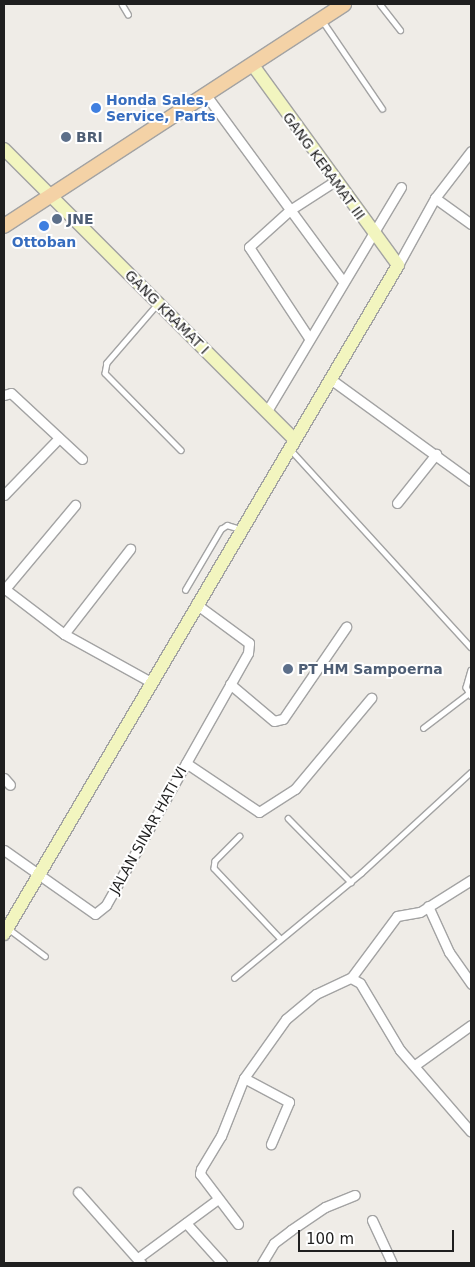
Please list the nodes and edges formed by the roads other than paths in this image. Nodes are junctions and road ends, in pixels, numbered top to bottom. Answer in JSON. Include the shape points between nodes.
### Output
{"nodes":[{"id":1,"x":122,"y":4,"type":"edge"},
{"id":2,"x":380,"y":4,"type":"edge"},
{"id":3,"x":335,"y":6,"type":"edge"},
{"id":4,"x":128,"y":14,"type":"dead end"},
{"id":5,"x":321,"y":19,"type":"junction"},
{"id":6,"x":400,"y":30,"type":"dead end"},
{"id":7,"x":252,"y":64,"type":"junction"},
{"id":8,"x":206,"y":95,"type":"junction"},
{"id":9,"x":382,"y":108,"type":"dead end"},
{"id":10,"x":4,"y":149,"type":"edge"},
{"id":11,"x":471,"y":151,"type":"edge"},
{"id":12,"x":335,"y":181,"type":"junction"},
{"id":13,"x":401,"y":187,"type":"dead end"},
{"id":14,"x":51,"y":197,"type":"junction"},
{"id":15,"x":435,"y":198,"type":"junction"},
{"id":16,"x":290,"y":210,"type":"junction"},
{"id":17,"x":471,"y":224,"type":"edge"},
{"id":18,"x":4,"y":226,"type":"edge"},
{"id":19,"x":371,"y":232,"type":"junction"},
{"id":20,"x":398,"y":265,"type":"junction"},
{"id":21,"x":342,"y":280,"type":"junction"},
{"id":22,"x":158,"y":304,"type":"junction"},
{"id":23,"x":309,"y":338,"type":"junction"},
{"id":24,"x":329,"y":378,"type":"junction"},
{"id":25,"x":6,"y":393,"type":"edge"},
{"id":26,"x":267,"y":411,"type":"junction"},
{"id":27,"x":59,"y":438,"type":"junction"},
{"id":28,"x":292,"y":443,"type":"junction"},
{"id":29,"x":181,"y":450,"type":"dead end"},
{"id":30,"x":436,"y":454,"type":"junction"},
{"id":31,"x":82,"y":459,"type":"dead end"},
{"id":32,"x":471,"y":481,"type":"edge"},
{"id":33,"x":4,"y":494,"type":"edge"},
{"id":34,"x":398,"y":503,"type":"dead end"},
{"id":35,"x":75,"y":505,"type":"dead end"},
{"id":36,"x":240,"y":529,"type":"junction"},
{"id":37,"x":130,"y":549,"type":"dead end"},
{"id":38,"x":4,"y":589,"type":"edge"},
{"id":39,"x":185,"y":590,"type":"dead end"},
{"id":40,"x":196,"y":604,"type":"junction"},
{"id":41,"x":346,"y":627,"type":"dead end"},
{"id":42,"x":64,"y":634,"type":"junction"},
{"id":43,"x":471,"y":647,"type":"edge"},
{"id":44,"x":471,"y":670,"type":"edge"},
{"id":45,"x":151,"y":682,"type":"junction"},
{"id":46,"x":230,"y":684,"type":"junction"},
{"id":47,"x":470,"y":695,"type":"edge"},
{"id":48,"x":371,"y":698,"type":"dead end"},
{"id":49,"x":423,"y":728,"type":"dead end"},
{"id":50,"x":186,"y":763,"type":"junction"},
{"id":51,"x":471,"y":772,"type":"edge"},
{"id":52,"x":288,"y":818,"type":"dead end"},
{"id":53,"x":240,"y":836,"type":"dead end"},
{"id":54,"x":4,"y":850,"type":"edge"},
{"id":55,"x":41,"y":873,"type":"junction"},
{"id":56,"x":471,"y":880,"type":"edge"},
{"id":57,"x":351,"y":882,"type":"junction"},
{"id":58,"x":428,"y":906,"type":"junction"},
{"id":59,"x":6,"y":931,"type":"edge"},
{"id":60,"x":280,"y":938,"type":"junction"},
{"id":61,"x":45,"y":956,"type":"dead end"},
{"id":62,"x":234,"y":978,"type":"dead end"},
{"id":63,"x":350,"y":978,"type":"junction"},
{"id":64,"x":471,"y":984,"type":"edge"},
{"id":65,"x":471,"y":1025,"type":"edge"},
{"id":66,"x":415,"y":1065,"type":"junction"},
{"id":67,"x":244,"y":1078,"type":"junction"},
{"id":68,"x":471,"y":1132,"type":"edge"},
{"id":69,"x":271,"y":1144,"type":"dead end"},
{"id":70,"x":78,"y":1192,"type":"dead end"},
{"id":71,"x":355,"y":1195,"type":"dead end"},
{"id":72,"x":218,"y":1199,"type":"junction"},
{"id":73,"x":372,"y":1220,"type":"dead end"},
{"id":74,"x":186,"y":1223,"type":"junction"},
{"id":75,"x":238,"y":1224,"type":"dead end"},
{"id":76,"x":139,"y":1261,"type":"edge"},
{"id":77,"x":222,"y":1263,"type":"edge"},
{"id":78,"x":262,"y":1263,"type":"edge"},
{"id":79,"x":392,"y":1263,"type":"edge"}],
"edges":[{"from":1,"to":4,"type":"lane"},
{"from":2,"to":6,"type":"lane"},
{"from":3,"to":5,"type":"main road"},
{"from":5,"to":7,"type":"main road"},
{"from":5,"to":9,"type":"lane"},
{"from":7,"to":8,"type":"main road"},
{"from":7,"to":12,"type":"street","name":"GANG KERAMAT III"},
{"from":8,"to":14,"type":"main road"},
{"from":8,"to":16,"type":"street"},
{"from":10,"to":14,"type":"street","name":"GANG KRAMAT I"},
{"from":11,"to":15,"type":"street"},
{"from":12,"to":16,"type":"street"},
{"from":12,"to":19,"type":"street","name":"GANG KERAMAT III"},
{"from":13,"to":19,"type":"street"},
{"from":14,"to":18,"type":"main road"},
{"from":14,"to":22,"type":"street","name":"GANG KRAMAT I"},
{"from":15,"to":17,"type":"street"},
{"from":15,"to":20,"type":"street"},
{"from":16,"to":21,"type":"street"},
{"from":16,"to":23,"type":"street","via":[[249,250]]},
{"from":19,"to":20,"type":"street","name":"GANG KERAMAT III"},
{"from":19,"to":21,"type":"street"},
{"from":20,"to":24,"type":"street"},
{"from":21,"to":23,"type":"street"},
{"from":22,"to":26,"type":"street","name":"GANG KRAMAT I"},
{"from":22,"to":29,"type":"lane","via":[[107,363],[105,373]]},
{"from":23,"to":26,"type":"street"},
{"from":24,"to":28,"type":"street"},
{"from":24,"to":30,"type":"street"},
{"from":25,"to":27,"type":"street"},
{"from":26,"to":28,"type":"street","name":"GANG KRAMAT I"},
{"from":27,"to":31,"type":"street"},
{"from":27,"to":33,"type":"street"},
{"from":28,"to":36,"type":"street"},
{"from":28,"to":43,"type":"lane"},
{"from":30,"to":32,"type":"street"},
{"from":30,"to":34,"type":"street"},
{"from":35,"to":38,"type":"street"},
{"from":36,"to":39,"type":"lane","via":[[227,525],[221,529]]},
{"from":36,"to":40,"type":"street"},
{"from":37,"to":42,"type":"street"},
{"from":38,"to":42,"type":"street"},
{"from":40,"to":45,"type":"street"},
{"from":40,"to":46,"type":"street","name":"JALAN SINAR HATI VI","via":[[249,643],[248,653]]},
{"from":41,"to":46,"type":"street","via":[[283,719],[274,721]]},
{"from":42,"to":45,"type":"street"},
{"from":44,"to":47,"type":"lane"},
{"from":45,"to":55,"type":"street"},
{"from":46,"to":50,"type":"street","name":"JALAN SINAR HATI VI"},
{"from":47,"to":49,"type":"lane"},
{"from":48,"to":50,"type":"street","via":[[296,789],[266,809],[250,810]]},
{"from":50,"to":55,"type":"street","name":"JALAN SINAR HATI VI","via":[[106,905],[95,914]]},
{"from":51,"to":57,"type":"lane"},
{"from":52,"to":57,"type":"lane"},
{"from":53,"to":60,"type":"lane","via":[[214,868]]},
{"from":54,"to":55,"type":"street"},
{"from":55,"to":59,"type":"street"},
{"from":56,"to":58,"type":"street"},
{"from":57,"to":60,"type":"lane"},
{"from":58,"to":63,"type":"street","via":[[398,916]]},
{"from":58,"to":64,"type":"street","via":[[449,952]]},
{"from":59,"to":61,"type":"lane"},
{"from":60,"to":62,"type":"lane"},
{"from":63,"to":66,"type":"street","via":[[360,983]]},
{"from":63,"to":67,"type":"street","via":[[316,994],[286,1019]]},
{"from":65,"to":66,"type":"street"},
{"from":66,"to":68,"type":"street"},
{"from":67,"to":69,"type":"street","via":[[289,1102]]},
{"from":67,"to":72,"type":"street","via":[[221,1136],[201,1169]]},
{"from":70,"to":76,"type":"street"},
{"from":71,"to":78,"type":"street","via":[[325,1207],[274,1242]]},
{"from":72,"to":74,"type":"street"},
{"from":72,"to":75,"type":"street"},
{"from":73,"to":79,"type":"street"},
{"from":74,"to":76,"type":"street"},
{"from":74,"to":77,"type":"street"}]}
